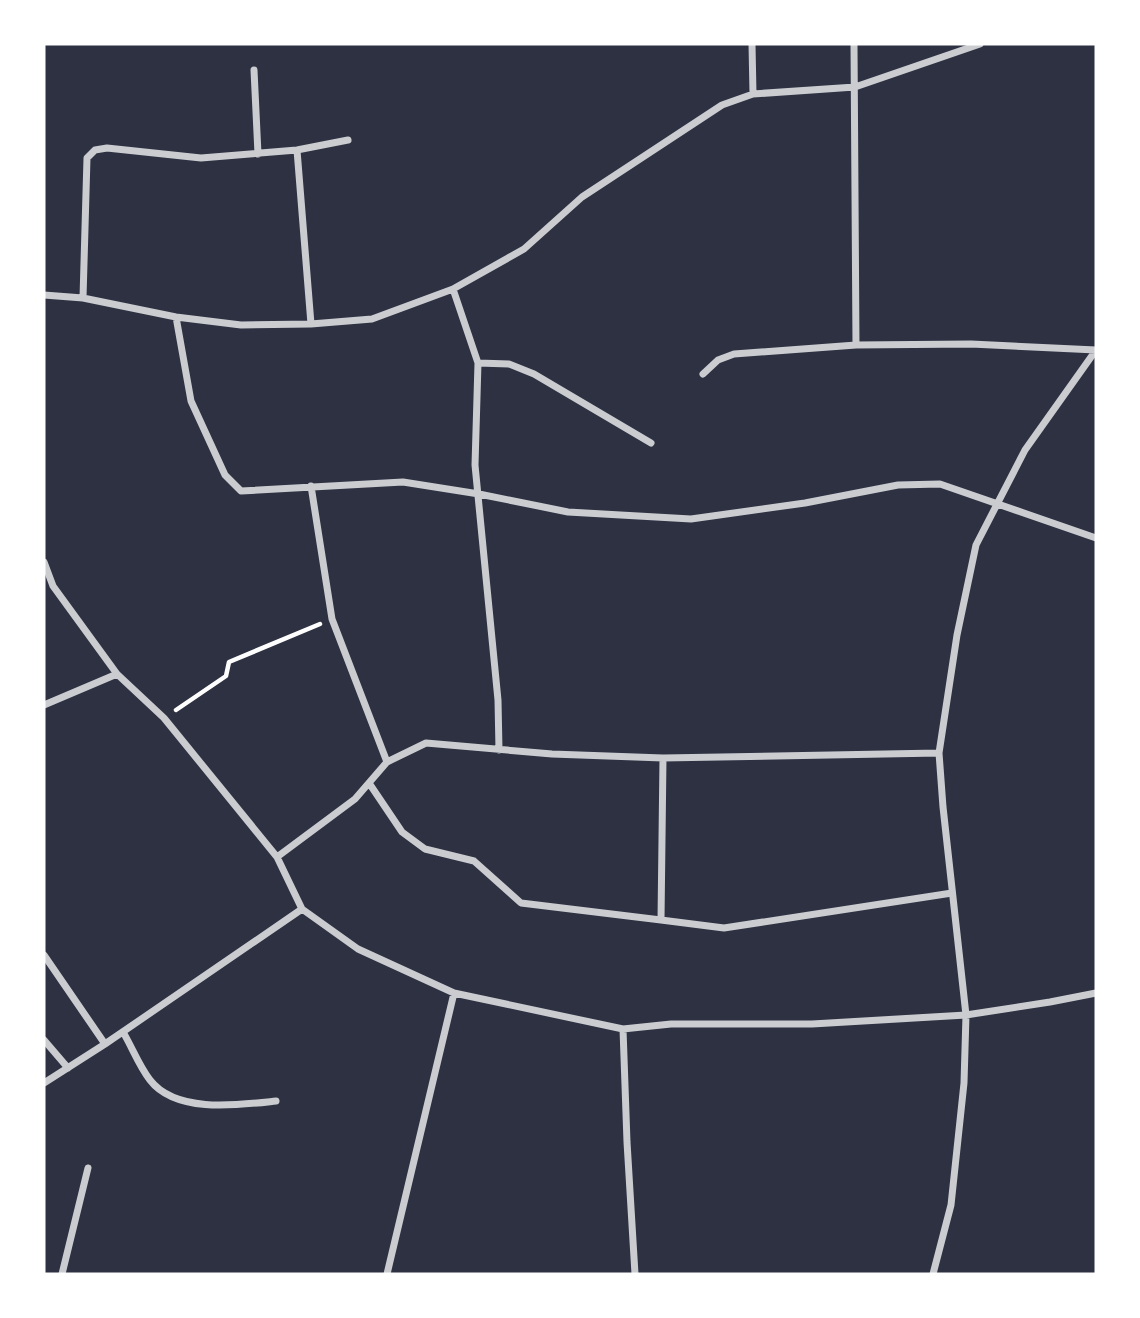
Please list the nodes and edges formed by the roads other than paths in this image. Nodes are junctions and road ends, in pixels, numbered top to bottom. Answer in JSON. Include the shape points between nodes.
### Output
{"nodes":[{"id":1,"x":752,"y":44,"type":"edge"},
{"id":2,"x":854,"y":44,"type":"edge"},
{"id":3,"x":981,"y":44,"type":"edge"},
{"id":4,"x":254,"y":70,"type":"dead end"},
{"id":5,"x":855,"y":87,"type":"junction"},
{"id":6,"x":753,"y":94,"type":"junction"},
{"id":7,"x":348,"y":140,"type":"dead end"},
{"id":8,"x":298,"y":150,"type":"junction"},
{"id":9,"x":258,"y":154,"type":"junction"},
{"id":10,"x":453,"y":289,"type":"junction"},
{"id":11,"x":44,"y":296,"type":"edge"},
{"id":12,"x":83,"y":299,"type":"junction"},
{"id":13,"x":176,"y":317,"type":"junction"},
{"id":14,"x":310,"y":324,"type":"junction"},
{"id":15,"x":856,"y":345,"type":"junction"},
{"id":16,"x":1096,"y":350,"type":"edge"},
{"id":17,"x":478,"y":363,"type":"junction"},
{"id":18,"x":703,"y":374,"type":"dead end"},
{"id":19,"x":651,"y":443,"type":"dead end"},
{"id":20,"x":311,"y":486,"type":"junction"},
{"id":21,"x":479,"y":494,"type":"junction"},
{"id":22,"x":999,"y":504,"type":"junction"},
{"id":23,"x":1096,"y":538,"type":"edge"},
{"id":24,"x":44,"y":562,"type":"edge"},
{"id":25,"x":117,"y":674,"type":"junction"},
{"id":26,"x":44,"y":705,"type":"edge"},
{"id":27,"x":499,"y":750,"type":"junction"},
{"id":28,"x":939,"y":753,"type":"junction"},
{"id":29,"x":663,"y":758,"type":"junction"},
{"id":30,"x":387,"y":762,"type":"junction"},
{"id":31,"x":369,"y":783,"type":"junction"},
{"id":32,"x":277,"y":857,"type":"junction"},
{"id":33,"x":952,"y":893,"type":"junction"},
{"id":34,"x":302,"y":909,"type":"junction"},
{"id":35,"x":662,"y":920,"type":"junction"},
{"id":36,"x":44,"y":955,"type":"edge"},
{"id":37,"x":454,"y":993,"type":"junction"},
{"id":38,"x":1096,"y":993,"type":"edge"},
{"id":39,"x":966,"y":1015,"type":"junction"},
{"id":40,"x":623,"y":1029,"type":"junction"},
{"id":41,"x":123,"y":1032,"type":"junction"},
{"id":42,"x":44,"y":1040,"type":"edge"},
{"id":43,"x":105,"y":1044,"type":"junction"},
{"id":44,"x":68,"y":1068,"type":"junction"},
{"id":45,"x":44,"y":1083,"type":"edge"},
{"id":46,"x":276,"y":1101,"type":"dead end"},
{"id":47,"x":88,"y":1168,"type":"dead end"},
{"id":48,"x":62,"y":1274,"type":"edge"},
{"id":49,"x":387,"y":1274,"type":"edge"},
{"id":50,"x":635,"y":1274,"type":"edge"},
{"id":51,"x":933,"y":1274,"type":"edge"}],
"edges":[{"from":1,"to":6,"type":"street"},
{"from":2,"to":5,"type":"street"},
{"from":3,"to":5,"type":"street"},
{"from":4,"to":9,"type":"street"},
{"from":5,"to":6,"type":"street"},
{"from":5,"to":15,"type":"street"},
{"from":6,"to":10,"type":"street","via":[[722,105],[582,197],[524,249]]},
{"from":7,"to":8,"type":"street"},
{"from":8,"to":9,"type":"street"},
{"from":8,"to":14,"type":"street"},
{"from":9,"to":12,"type":"street","via":[[201,158],[95,150],[87,158]]},
{"from":10,"to":14,"type":"street","via":[[372,319]]},
{"from":10,"to":17,"type":"street"},
{"from":11,"to":12,"type":"street"},
{"from":12,"to":13,"type":"street"},
{"from":13,"to":14,"type":"street","via":[[241,325]]},
{"from":13,"to":20,"type":"street","via":[[191,401],[225,475],[241,491]]},
{"from":15,"to":16,"type":"street"},
{"from":15,"to":18,"type":"street","via":[[734,354],[718,360]]},
{"from":16,"to":22,"type":"street","via":[[1026,450]]},
{"from":17,"to":19,"type":"street","via":[[509,364],[534,374]]},
{"from":17,"to":21,"type":"street","via":[[475,465]]},
{"from":20,"to":21,"type":"street","via":[[403,482]]},
{"from":20,"to":30,"type":"street","via":[[332,618]]},
{"from":21,"to":22,"type":"street","via":[[568,512],[691,519],[898,485],[940,484]]},
{"from":21,"to":27,"type":"street"},
{"from":22,"to":23,"type":"street"},
{"from":22,"to":28,"type":"street","via":[[976,545]]},
{"from":24,"to":25,"type":"street","via":[[53,586]]},
{"from":25,"to":26,"type":"street"},
{"from":25,"to":32,"type":"street","via":[[164,718]]},
{"from":27,"to":29,"type":"street"},
{"from":27,"to":30,"type":"street","via":[[426,743]]},
{"from":28,"to":29,"type":"street"},
{"from":28,"to":33,"type":"street"},
{"from":29,"to":35,"type":"street"},
{"from":30,"to":31,"type":"street"},
{"from":31,"to":32,"type":"street","via":[[355,799]]},
{"from":31,"to":35,"type":"street","via":[[402,832],[425,849],[474,861],[521,902]]},
{"from":32,"to":34,"type":"street"},
{"from":33,"to":35,"type":"street","via":[[724,928]]},
{"from":33,"to":39,"type":"street"},
{"from":34,"to":37,"type":"street","via":[[358,949]]},
{"from":34,"to":41,"type":"street"},
{"from":36,"to":43,"type":"street"},
{"from":37,"to":40,"type":"street"},
{"from":37,"to":49,"type":"street"},
{"from":38,"to":39,"type":"street"},
{"from":39,"to":40,"type":"street"},
{"from":39,"to":51,"type":"street","via":[[951,1205]]},
{"from":40,"to":50,"type":"street"},
{"from":41,"to":43,"type":"street"},
{"from":41,"to":46,"type":"street","via":[[151,1082],[173,1097],[221,1105]]},
{"from":42,"to":44,"type":"street"},
{"from":43,"to":44,"type":"street"},
{"from":44,"to":45,"type":"street"},
{"from":47,"to":48,"type":"street"}]}
